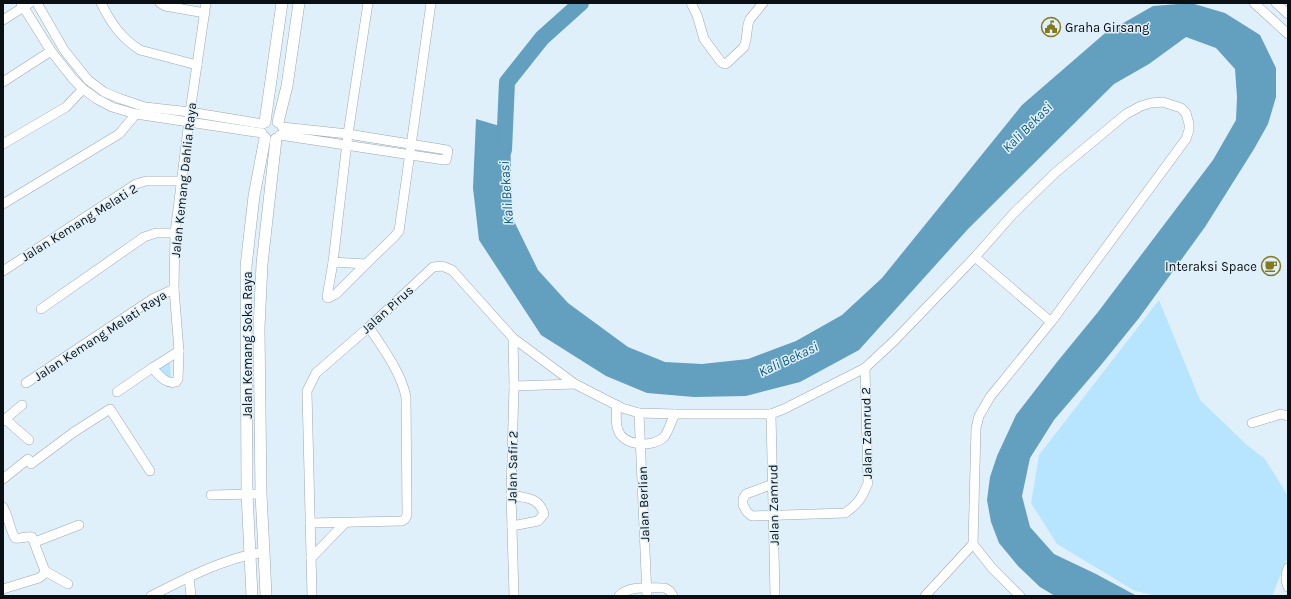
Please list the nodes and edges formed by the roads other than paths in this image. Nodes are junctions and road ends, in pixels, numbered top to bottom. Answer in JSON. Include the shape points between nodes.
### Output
{"nodes":[{"id":1,"x":37,"y":3,"type":"edge"},
{"id":2,"x":101,"y":3,"type":"edge"},
{"id":3,"x":160,"y":3,"type":"edge"},
{"id":4,"x":206,"y":3,"type":"edge"},
{"id":5,"x":282,"y":3,"type":"edge"},
{"id":6,"x":299,"y":3,"type":"edge"},
{"id":7,"x":368,"y":3,"type":"edge"},
{"id":8,"x":431,"y":3,"type":"edge"},
{"id":9,"x":691,"y":3,"type":"edge"},
{"id":10,"x":763,"y":3,"type":"edge"},
{"id":11,"x":1254,"y":3,"type":"edge"},
{"id":12,"x":25,"y":4,"type":"edge"},
{"id":13,"x":1282,"y":8,"type":"edge"},
{"id":14,"x":204,"y":13,"type":"junction"},
{"id":15,"x":1270,"y":18,"type":"junction"},
{"id":16,"x":3,"y":20,"type":"edge"},
{"id":17,"x":1288,"y":34,"type":"edge"},
{"id":18,"x":51,"y":51,"type":"junction"},
{"id":19,"x":197,"y":65,"type":"junction"},
{"id":20,"x":3,"y":82,"type":"edge"},
{"id":21,"x":83,"y":89,"type":"junction"},
{"id":22,"x":190,"y":112,"type":"junction"},
{"id":23,"x":136,"y":114,"type":"junction"},
{"id":24,"x":189,"y":122,"type":"junction"},
{"id":25,"x":271,"y":130,"type":"junction"},
{"id":26,"x":348,"y":134,"type":"junction"},
{"id":27,"x":3,"y":144,"type":"edge"},
{"id":28,"x":347,"y":145,"type":"junction"},
{"id":29,"x":411,"y":145,"type":"junction"},
{"id":30,"x":410,"y":156,"type":"junction"},
{"id":31,"x":181,"y":181,"type":"junction"},
{"id":32,"x":3,"y":204,"type":"edge"},
{"id":33,"x":175,"y":233,"type":"junction"},
{"id":34,"x":976,"y":257,"type":"junction"},
{"id":35,"x":333,"y":262,"type":"junction"},
{"id":36,"x":366,"y":264,"type":"junction"},
{"id":37,"x":3,"y":270,"type":"edge"},
{"id":38,"x":174,"y":289,"type":"junction"},
{"id":39,"x":42,"y":309,"type":"dead end"},
{"id":40,"x":1051,"y":322,"type":"junction"},
{"id":41,"x":369,"y":327,"type":"junction"},
{"id":42,"x":513,"y":338,"type":"junction"},
{"id":43,"x":178,"y":352,"type":"junction"},
{"id":44,"x":152,"y":368,"type":"junction"},
{"id":45,"x":865,"y":368,"type":"junction"},
{"id":46,"x":26,"y":383,"type":"dead end"},
{"id":47,"x":574,"y":384,"type":"junction"},
{"id":48,"x":514,"y":386,"type":"junction"},
{"id":49,"x":117,"y":392,"type":"dead end"},
{"id":50,"x":22,"y":405,"type":"dead end"},
{"id":51,"x":616,"y":405,"type":"junction"},
{"id":52,"x":639,"y":412,"type":"junction"},
{"id":53,"x":675,"y":414,"type":"junction"},
{"id":54,"x":771,"y":414,"type":"junction"},
{"id":55,"x":1288,"y":416,"type":"edge"},
{"id":56,"x":4,"y":420,"type":"edge"},
{"id":57,"x":1252,"y":423,"type":"dead end"},
{"id":58,"x":29,"y":440,"type":"dead end"},
{"id":59,"x":641,"y":444,"type":"junction"},
{"id":60,"x":150,"y":471,"type":"dead end"},
{"id":61,"x":3,"y":479,"type":"edge"},
{"id":62,"x":773,"y":484,"type":"junction"},
{"id":63,"x":247,"y":494,"type":"junction"},
{"id":64,"x":260,"y":494,"type":"junction"},
{"id":65,"x":211,"y":495,"type":"dead end"},
{"id":66,"x":511,"y":495,"type":"junction"},
{"id":67,"x":3,"y":507,"type":"edge"},
{"id":68,"x":774,"y":515,"type":"junction"},
{"id":69,"x":310,"y":523,"type":"junction"},
{"id":70,"x":345,"y":523,"type":"junction"},
{"id":71,"x":79,"y":525,"type":"dead end"},
{"id":72,"x":512,"y":526,"type":"junction"},
{"id":73,"x":6,"y":528,"type":"edge"},
{"id":74,"x":35,"y":542,"type":"junction"},
{"id":75,"x":973,"y":544,"type":"junction"},
{"id":76,"x":264,"y":552,"type":"junction"},
{"id":77,"x":250,"y":554,"type":"junction"},
{"id":78,"x":311,"y":558,"type":"junction"},
{"id":79,"x":1288,"y":568,"type":"edge"},
{"id":80,"x":46,"y":571,"type":"junction"},
{"id":81,"x":189,"y":577,"type":"junction"},
{"id":82,"x":68,"y":584,"type":"dead end"},
{"id":83,"x":1288,"y":586,"type":"edge"},
{"id":84,"x":3,"y":589,"type":"edge"},
{"id":85,"x":647,"y":592,"type":"edge"},
{"id":86,"x":512,"y":594,"type":"edge"},
{"id":87,"x":151,"y":596,"type":"edge"},
{"id":88,"x":191,"y":596,"type":"edge"},
{"id":89,"x":252,"y":596,"type":"edge"},
{"id":90,"x":266,"y":596,"type":"edge"},
{"id":91,"x":312,"y":596,"type":"edge"},
{"id":92,"x":619,"y":596,"type":"edge"},
{"id":93,"x":673,"y":596,"type":"edge"},
{"id":94,"x":775,"y":596,"type":"edge"},
{"id":95,"x":926,"y":596,"type":"edge"},
{"id":96,"x":1020,"y":596,"type":"edge"}],
"edges":[{"from":1,"to":22,"type":"street","via":[[64,50],[88,80],[104,92],[145,107]]},
{"from":2,"to":19,"type":"street","via":[[121,35],[140,50]]},
{"from":3,"to":14,"type":"street"},
{"from":4,"to":14,"type":"street","name":"Jalan Kemang Dahlia Raya"},
{"from":5,"to":25,"type":"street","name":"Jalan Kemang Soka Raya"},
{"from":6,"to":25,"type":"street","name":"Jalan Kemang Soka Raya","via":[[287,86]]},
{"from":7,"to":26,"type":"street"},
{"from":8,"to":29,"type":"street"},
{"from":9,"to":10,"type":"street","via":[[704,39],[724,64],[744,47],[750,19]]},
{"from":11,"to":15,"type":"street"},
{"from":12,"to":16,"type":"street"},
{"from":12,"to":18,"type":"street"},
{"from":13,"to":15,"type":"street"},
{"from":14,"to":19,"type":"street","name":"Jalan Kemang Dahlia Raya"},
{"from":15,"to":17,"type":"street"},
{"from":18,"to":20,"type":"street"},
{"from":18,"to":21,"type":"street"},
{"from":19,"to":22,"type":"street","name":"Jalan Kemang Dahlia Raya"},
{"from":21,"to":23,"type":"street","via":[[112,107]]},
{"from":21,"to":27,"type":"street","via":[[66,107]]},
{"from":22,"to":24,"type":"street","name":"Jalan Kemang Dahlia Raya"},
{"from":22,"to":25,"type":"street"},
{"from":23,"to":24,"type":"street"},
{"from":23,"to":32,"type":"street","via":[[119,134]]},
{"from":24,"to":25,"type":"street"},
{"from":24,"to":31,"type":"street","name":"Jalan Kemang Dahlia Raya"},
{"from":25,"to":26,"type":"street"},
{"from":25,"to":28,"type":"street"},
{"from":25,"to":63,"type":"street","name":"Jalan Kemang Soka Raya","via":[[254,196],[246,266]]},
{"from":25,"to":64,"type":"street","name":"Jalan Kemang Soka Raya","via":[[259,328]]},
{"from":26,"to":28,"type":"street"},
{"from":26,"to":29,"type":"street"},
{"from":28,"to":30,"type":"street"},
{"from":28,"to":35,"type":"street"},
{"from":29,"to":30,"type":"street"},
{"from":29,"to":30,"type":"street","via":[[448,152],[446,160]]},
{"from":30,"to":36,"type":"street","via":[[398,231]]},
{"from":31,"to":33,"type":"street","name":"Jalan Kemang Dahlia Raya"},
{"from":31,"to":37,"type":"street","name":"Jalan Kemang Melati 2","via":[[146,181],[136,184]]},
{"from":33,"to":38,"type":"street","name":"Jalan Kemang Dahlia Raya"},
{"from":33,"to":39,"type":"street","via":[[156,232],[144,237]]},
{"from":34,"to":40,"type":"street"},
{"from":34,"to":40,"type":"street","via":[[1013,214],[1055,173],[1126,114],[1151,103],[1163,102],[1181,108],[1186,113],[1189,124],[1186,139]]},
{"from":34,"to":45,"type":"street"},
{"from":35,"to":36,"type":"street"},
{"from":35,"to":36,"type":"street","via":[[328,298],[336,294]]},
{"from":38,"to":43,"type":"street","name":"Jalan Kemang Dahlia Raya"},
{"from":38,"to":46,"type":"street","name":"Jalan Kemang Melati Raya","via":[[154,298]]},
{"from":40,"to":75,"type":"street","via":[[990,397],[979,416],[976,428]]},
{"from":41,"to":42,"type":"street","name":"Jalan Pirus","via":[[433,267],[442,266],[452,270]]},
{"from":41,"to":69,"type":"street","name":"Jalan Pirus","via":[[316,373],[307,391]]},
{"from":41,"to":70,"type":"street","via":[[404,387],[407,515],[402,522]]},
{"from":42,"to":47,"type":"street","name":"Jalan Pirus"},
{"from":42,"to":48,"type":"street","name":"Jalan Safir 2"},
{"from":43,"to":44,"type":"street"},
{"from":43,"to":44,"type":"street","name":"Jalan Kemang Dahlia Raya","via":[[179,376],[176,382],[166,382]]},
{"from":44,"to":49,"type":"street"},
{"from":45,"to":54,"type":"street"},
{"from":45,"to":68,"type":"street","name":"Jalan Zamrud 2","via":[[868,483],[863,496],[845,514]]},
{"from":47,"to":48,"type":"street"},
{"from":47,"to":51,"type":"street","name":"Jalan Pirus"},
{"from":48,"to":66,"type":"street","name":"Jalan Safir 2"},
{"from":50,"to":56,"type":"street"},
{"from":51,"to":52,"type":"street","name":"Jalan Pirus"},
{"from":51,"to":59,"type":"street","via":[[618,430],[622,438]]},
{"from":52,"to":53,"type":"street","name":"Jalan Pirus"},
{"from":52,"to":59,"type":"street","name":"Jalan Berlian"},
{"from":53,"to":54,"type":"street","name":"Jalan Pirus"},
{"from":53,"to":59,"type":"street","via":[[663,437]]},
{"from":54,"to":62,"type":"street","name":"Jalan Zamrud"},
{"from":55,"to":57,"type":"street","via":[[1281,414]]},
{"from":56,"to":58,"type":"street"},
{"from":59,"to":85,"type":"street","name":"Jalan Berlian"},
{"from":60,"to":61,"type":"street","via":[[110,409],[31,464],[28,459]]},
{"from":62,"to":68,"type":"street","name":"Jalan Zamrud"},
{"from":62,"to":68,"type":"street","name":"Jalan Zamrud 2","via":[[746,494],[742,502],[752,516]]},
{"from":63,"to":64,"type":"street"},
{"from":63,"to":65,"type":"street"},
{"from":63,"to":77,"type":"street","name":"Jalan Kemang Soka Raya"},
{"from":64,"to":76,"type":"street","name":"Jalan Kemang Soka Raya"},
{"from":66,"to":72,"type":"street","name":"Jalan Safir 2"},
{"from":66,"to":72,"type":"street","via":[[535,500],[544,514],[538,521]]},
{"from":67,"to":73,"type":"street","via":[[8,518]]},
{"from":68,"to":94,"type":"street","name":"Jalan Zamrud"},
{"from":69,"to":70,"type":"street"},
{"from":69,"to":78,"type":"street","name":"Jalan Pirus"},
{"from":70,"to":78,"type":"street"},
{"from":71,"to":74,"type":"street"},
{"from":72,"to":86,"type":"street","name":"Jalan Safir 2"},
{"from":73,"to":74,"type":"street","via":[[15,538],[28,536]]},
{"from":74,"to":80,"type":"street"},
{"from":75,"to":95,"type":"street"},
{"from":75,"to":96,"type":"street"},
{"from":76,"to":77,"type":"street"},
{"from":76,"to":90,"type":"street","name":"Jalan Kemang Soka Raya"},
{"from":77,"to":81,"type":"street"},
{"from":77,"to":89,"type":"street","name":"Jalan Kemang Soka Raya"},
{"from":78,"to":91,"type":"street","name":"Jalan Pirus"},
{"from":79,"to":83,"type":"street"},
{"from":80,"to":82,"type":"street"},
{"from":80,"to":84,"type":"street","via":[[39,578]]},
{"from":81,"to":87,"type":"street"},
{"from":81,"to":88,"type":"street"},
{"from":85,"to":92,"type":"street","via":[[630,590]]},
{"from":85,"to":93,"type":"street","via":[[665,588]]}]}
